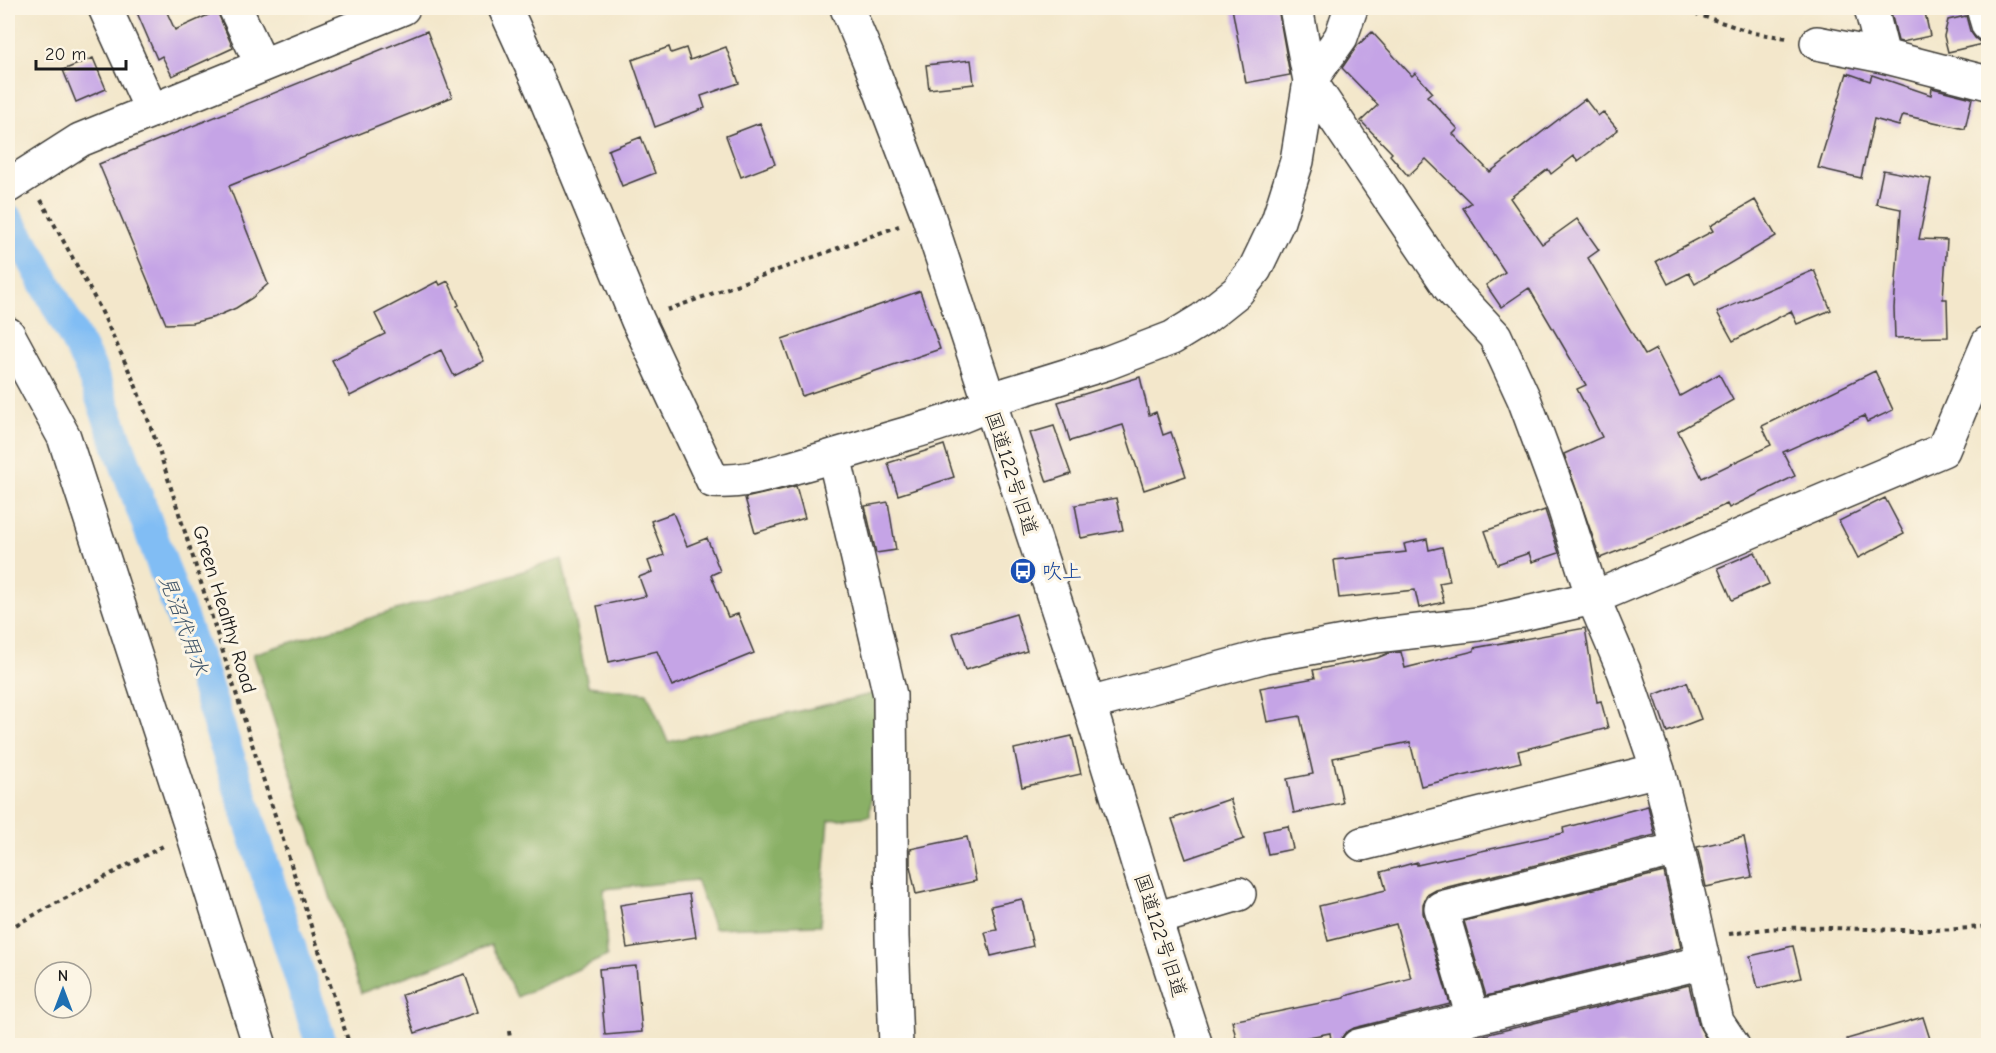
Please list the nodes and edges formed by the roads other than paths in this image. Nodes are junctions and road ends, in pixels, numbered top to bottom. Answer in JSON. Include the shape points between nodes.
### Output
{"nodes":[{"id":1,"x":105,"y":8,"type":"edge"},
{"id":2,"x":235,"y":8,"type":"edge"},
{"id":3,"x":506,"y":8,"type":"edge"},
{"id":4,"x":847,"y":8,"type":"edge"},
{"id":5,"x":1296,"y":8,"type":"edge"},
{"id":6,"x":1351,"y":8,"type":"edge"},
{"id":7,"x":1871,"y":8,"type":"edge"},
{"id":8,"x":1983,"y":8,"type":"edge"},
{"id":9,"x":386,"y":11,"type":"edge"},
{"id":10,"x":1989,"y":25,"type":"edge"},
{"id":11,"x":1817,"y":44,"type":"road end"},
{"id":12,"x":1882,"y":56,"type":"junction"},
{"id":13,"x":262,"y":65,"type":"junction"},
{"id":14,"x":1310,"y":81,"type":"junction"},
{"id":15,"x":1989,"y":83,"type":"edge"},
{"id":16,"x":152,"y":111,"type":"junction"},
{"id":17,"x":22,"y":187,"type":"edge"},
{"id":18,"x":8,"y":334,"type":"edge"},
{"id":19,"x":1989,"y":343,"type":"edge"},
{"id":20,"x":989,"y":404,"type":"junction"},
{"id":21,"x":834,"y":456,"type":"junction"},
{"id":22,"x":1593,"y":598,"type":"junction"},
{"id":23,"x":1089,"y":704,"type":"junction"},
{"id":24,"x":1658,"y":770,"type":"junction"},
{"id":25,"x":1362,"y":844,"type":"dead end"},
{"id":26,"x":1678,"y":849,"type":"junction"},
{"id":27,"x":1239,"y":894,"type":"dead end"},
{"id":28,"x":1155,"y":919,"type":"junction"},
{"id":29,"x":1701,"y":950,"type":"junction"},
{"id":30,"x":1473,"y":1018,"type":"junction"},
{"id":31,"x":260,"y":1046,"type":"edge"},
{"id":32,"x":896,"y":1046,"type":"edge"},
{"id":33,"x":1196,"y":1046,"type":"edge"},
{"id":34,"x":1358,"y":1046,"type":"edge"},
{"id":35,"x":1733,"y":1046,"type":"edge"}],
"edges":[{"from":1,"to":16,"type":"street"},
{"from":2,"to":13,"type":"street"},
{"from":3,"to":21,"type":"street","via":[[638,321],[713,481],[752,479]]},
{"from":4,"to":20,"type":"street","name":"国道122号旧道","via":[[928,215]]},
{"from":5,"to":14,"type":"street"},
{"from":6,"to":14,"type":"street","via":[[1341,37]]},
{"from":7,"to":12,"type":"street"},
{"from":8,"to":10,"type":"street"},
{"from":9,"to":13,"type":"street"},
{"from":11,"to":12,"type":"street"},
{"from":12,"to":15,"type":"street"},
{"from":13,"to":16,"type":"street"},
{"from":14,"to":20,"type":"street","via":[[1297,161],[1278,221],[1256,268],[1237,292],[1172,338],[1004,395]]},
{"from":14,"to":22,"type":"street","via":[[1450,288],[1495,336],[1532,421]]},
{"from":16,"to":17,"type":"street","via":[[80,140]]},
{"from":18,"to":31,"type":"street","via":[[64,436]]},
{"from":19,"to":22,"type":"street","via":[[1943,450]]},
{"from":20,"to":21,"type":"street","via":[[963,416]]},
{"from":20,"to":23,"type":"street","name":"国道122号旧道"},
{"from":21,"to":32,"type":"street","via":[[890,695]]},
{"from":22,"to":23,"type":"street","via":[[1478,624],[1376,636],[1266,656]]},
{"from":22,"to":24,"type":"street","via":[[1624,670]]},
{"from":23,"to":28,"type":"street","name":"国道122号旧道"},
{"from":24,"to":25,"type":"street"},
{"from":24,"to":26,"type":"street"},
{"from":26,"to":29,"type":"street"},
{"from":26,"to":30,"type":"street","via":[[1441,908]]},
{"from":27,"to":28,"type":"street"},
{"from":28,"to":33,"type":"street","name":"国道122号旧道"},
{"from":29,"to":30,"type":"street"},
{"from":29,"to":35,"type":"street","via":[[1717,1022]]},
{"from":30,"to":34,"type":"street"}]}
